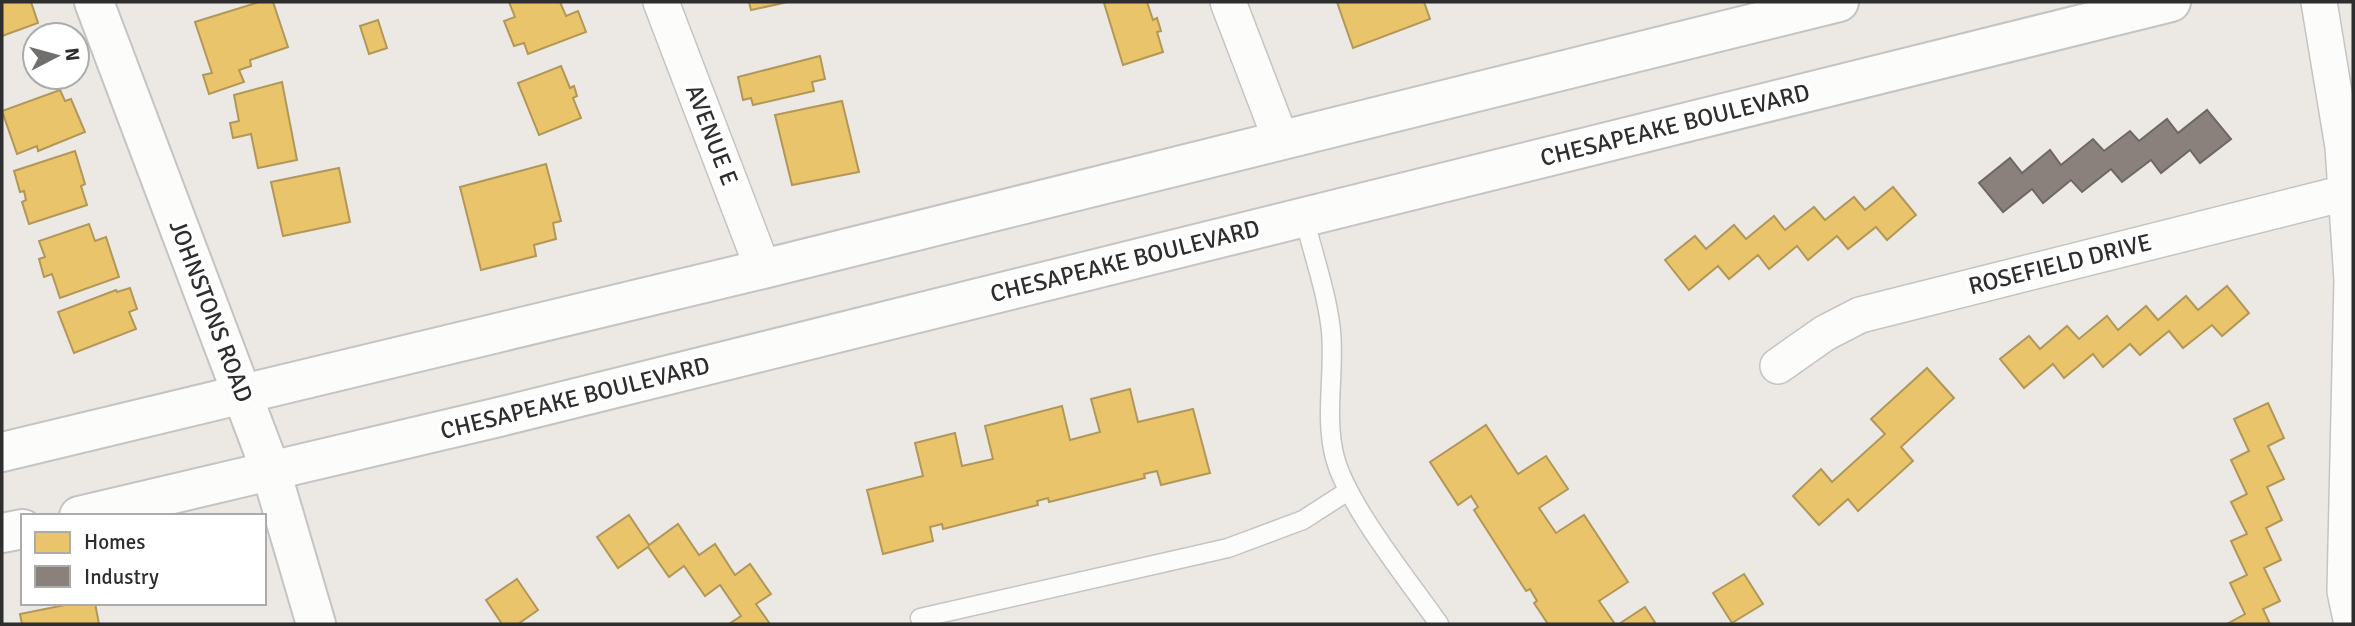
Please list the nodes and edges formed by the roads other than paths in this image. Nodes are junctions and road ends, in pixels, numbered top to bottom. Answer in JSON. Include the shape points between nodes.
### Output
{"nodes":[{"id":1,"x":94,"y":2,"type":"edge"},
{"id":2,"x":660,"y":2,"type":"edge"},
{"id":3,"x":1228,"y":2,"type":"edge"},
{"id":4,"x":2171,"y":2,"type":"edge"},
{"id":5,"x":2319,"y":2,"type":"edge"},
{"id":6,"x":1816,"y":4,"type":"edge"},
{"id":7,"x":1281,"y":140,"type":"junction"},
{"id":8,"x":2350,"y":192,"type":"edge"},
{"id":9,"x":1304,"y":217,"type":"junction"},
{"id":10,"x":763,"y":269,"type":"junction"},
{"id":11,"x":1778,"y":366,"type":"dead end"},
{"id":12,"x":242,"y":396,"type":"junction"},
{"id":13,"x":2,"y":452,"type":"edge"},
{"id":14,"x":271,"y":471,"type":"junction"},
{"id":15,"x":1348,"y":491,"type":"junction"},
{"id":16,"x":88,"y":514,"type":"edge"},
{"id":17,"x":21,"y":529,"type":"edge"},
{"id":18,"x":2,"y":533,"type":"edge"},
{"id":19,"x":920,"y":618,"type":"dead end"},
{"id":20,"x":316,"y":624,"type":"edge"},
{"id":21,"x":1439,"y":624,"type":"edge"},
{"id":22,"x":2352,"y":624,"type":"edge"}],
"edges":[{"from":1,"to":12,"type":"main road","name":"JOHNSTONS ROAD"},
{"from":2,"to":10,"type":"street","name":"AVENUE E"},
{"from":3,"to":7,"type":"street"},
{"from":4,"to":9,"type":"main road","name":"CHESAPEAKE BOULEVARD"},
{"from":5,"to":8,"type":"street"},
{"from":6,"to":7,"type":"main road"},
{"from":7,"to":10,"type":"main road"},
{"from":8,"to":11,"type":"street","name":"ROSEFIELD DRIVE","via":[[1860,315]]},
{"from":8,"to":22,"type":"street","via":[[2345,591]]},
{"from":9,"to":14,"type":"main road","name":"CHESAPEAKE BOULEVARD"},
{"from":9,"to":15,"type":"lane","via":[[1331,329],[1329,423],[1335,458]]},
{"from":10,"to":12,"type":"main road"},
{"from":12,"to":13,"type":"main road"},
{"from":12,"to":14,"type":"main road","name":"JOHNSTONS ROAD"},
{"from":14,"to":16,"type":"main road","name":"CHESAPEAKE BOULEVARD"},
{"from":14,"to":20,"type":"main road","name":"JOHNSTONS ROAD"},
{"from":15,"to":19,"type":"lane","via":[[1303,520],[1228,548]]},
{"from":15,"to":21,"type":"lane"},
{"from":17,"to":18,"type":"main road"}]}
